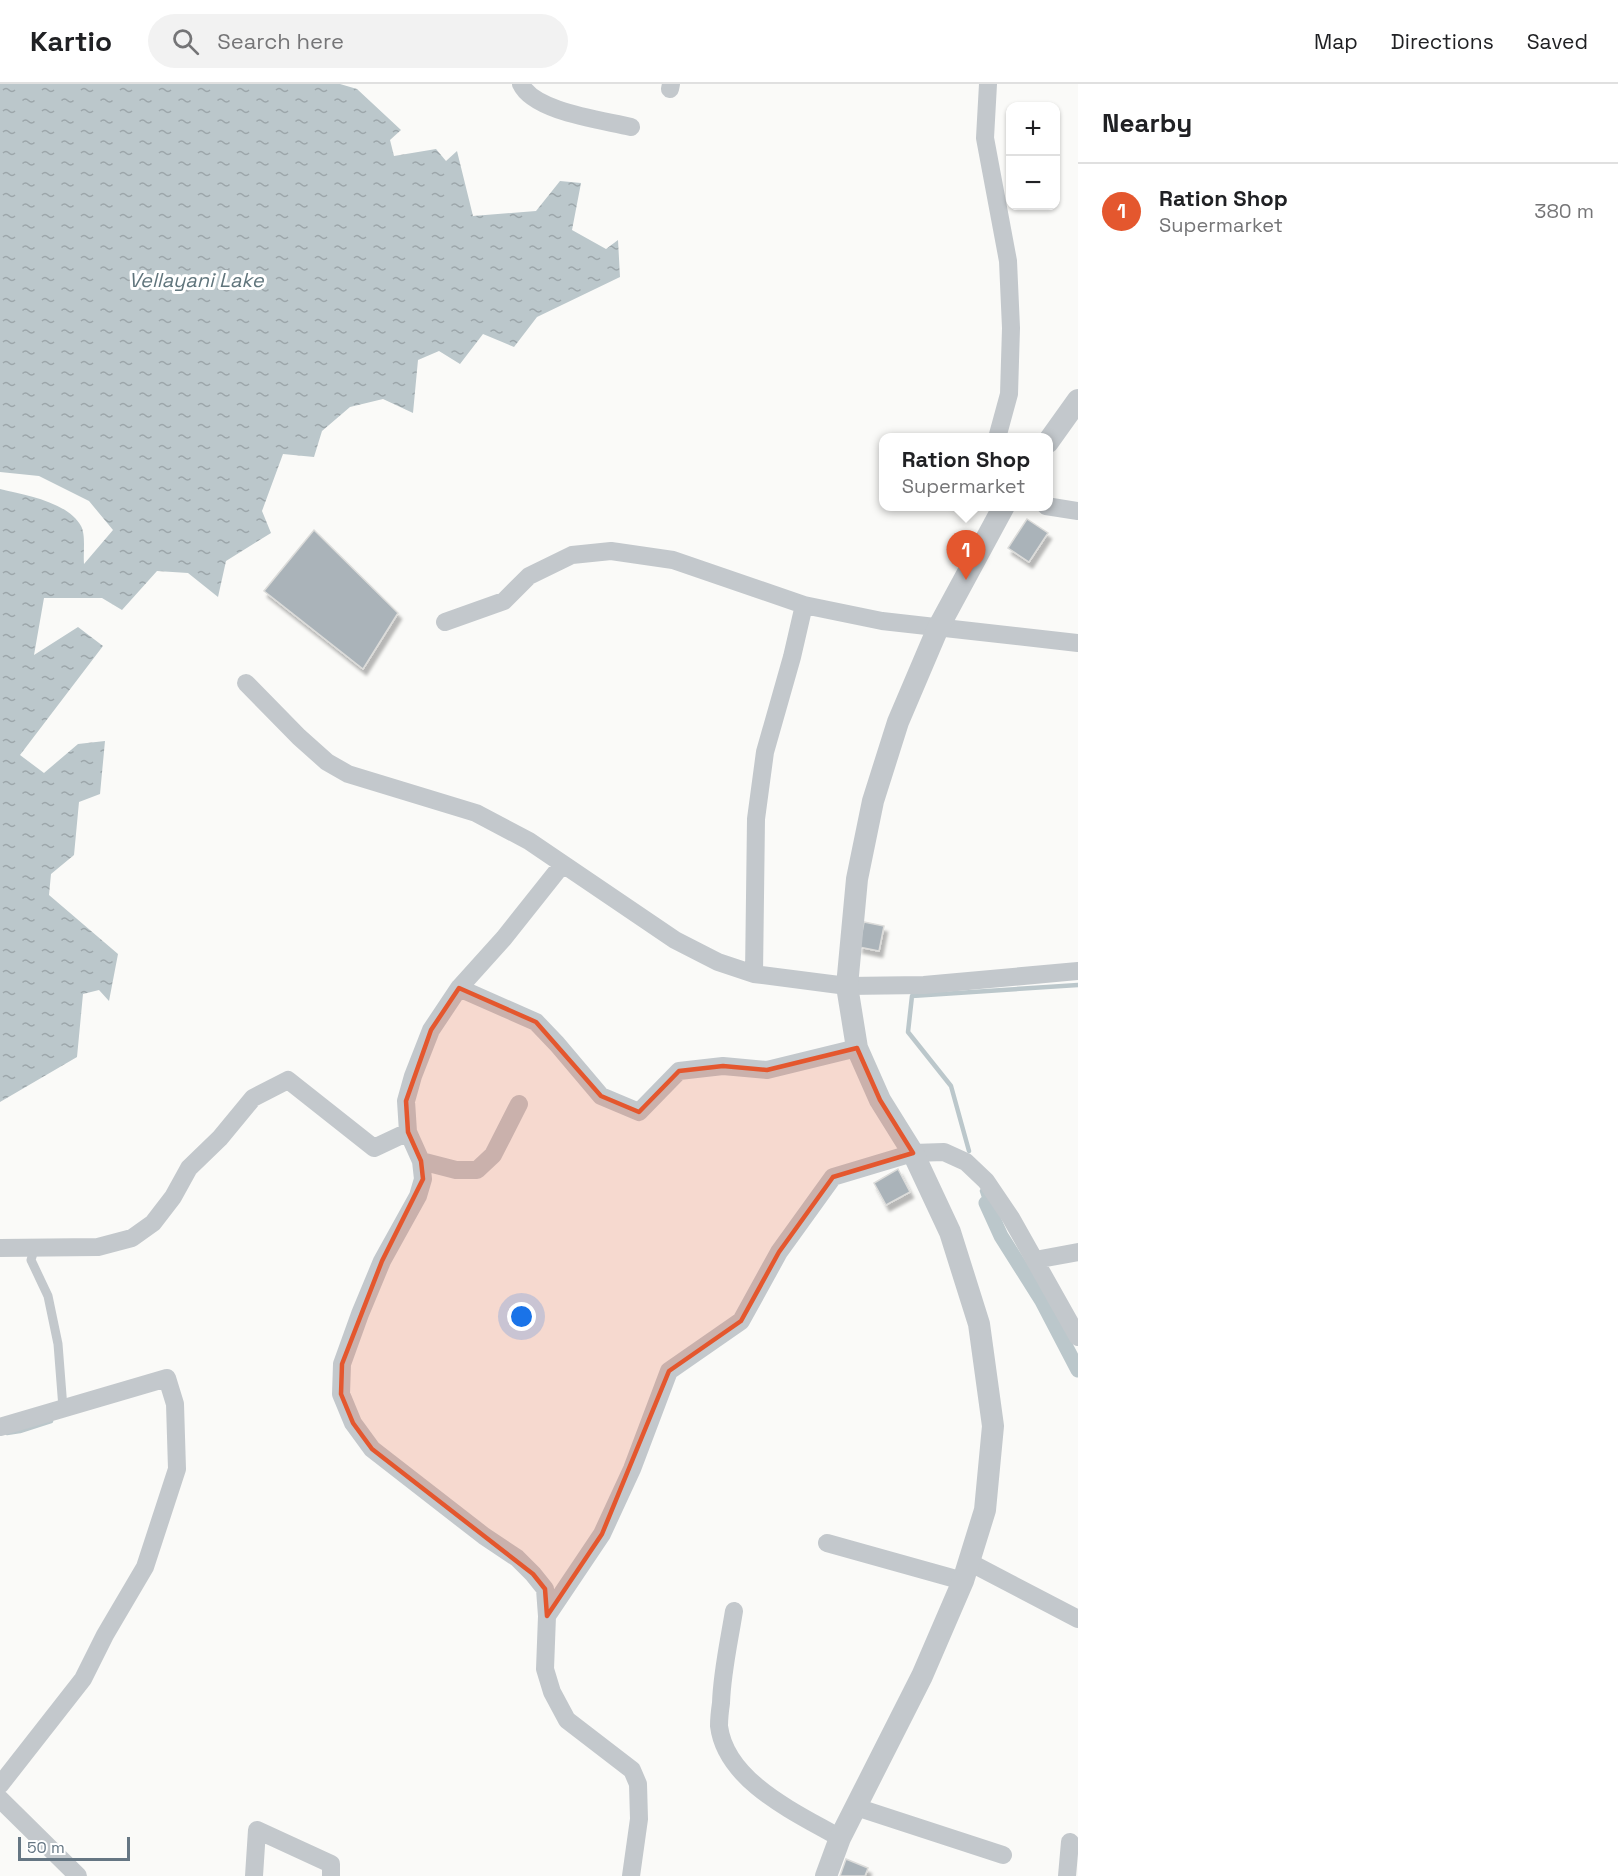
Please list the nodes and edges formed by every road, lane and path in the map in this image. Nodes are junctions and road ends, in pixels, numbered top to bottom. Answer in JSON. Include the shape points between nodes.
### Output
{"nodes":[{"id":1,"x":521,"y":84,"type":"edge"},
{"id":2,"x":988,"y":84,"type":"edge"},
{"id":3,"x":632,"y":127,"type":"dead end"},
{"id":4,"x":1078,"y":400,"type":"edge"},
{"id":5,"x":998,"y":433,"type":"edge"},
{"id":6,"x":1053,"y":435,"type":"edge"},
{"id":7,"x":1053,"y":508,"type":"edge"},
{"id":8,"x":1001,"y":511,"type":"edge"},
{"id":9,"x":1078,"y":512,"type":"edge"},
{"id":10,"x":804,"y":606,"type":"junction"},
{"id":11,"x":445,"y":622,"type":"dead end"},
{"id":12,"x":938,"y":628,"type":"junction"},
{"id":13,"x":1078,"y":643,"type":"edge"},
{"id":14,"x":246,"y":683,"type":"dead end"},
{"id":15,"x":562,"y":865,"type":"junction"},
{"id":16,"x":1078,"y":971,"type":"edge"},
{"id":17,"x":754,"y":974,"type":"junction"},
{"id":18,"x":847,"y":986,"type":"junction"},
{"id":19,"x":459,"y":988,"type":"junction"},
{"id":20,"x":857,"y":1048,"type":"junction"},
{"id":21,"x":519,"y":1104,"type":"dead end"},
{"id":22,"x":408,"y":1132,"type":"junction"},
{"id":23,"x":913,"y":1153,"type":"junction"},
{"id":24,"x":422,"y":1161,"type":"junction"},
{"id":25,"x":35,"y":1247,"type":"junction"},
{"id":26,"x":0,"y":1248,"type":"edge"},
{"id":27,"x":1078,"y":1252,"type":"edge"},
{"id":28,"x":1035,"y":1260,"type":"junction"},
{"id":29,"x":1078,"y":1337,"type":"edge"},
{"id":30,"x":63,"y":1408,"type":"junction"},
{"id":31,"x":0,"y":1427,"type":"edge"},
{"id":32,"x":827,"y":1543,"type":"dead end"},
{"id":33,"x":966,"y":1571,"type":"junction"},
{"id":34,"x":734,"y":1611,"type":"dead end"},
{"id":35,"x":547,"y":1616,"type":"junction"},
{"id":36,"x":1078,"y":1619,"type":"edge"},
{"id":37,"x":0,"y":1785,"type":"edge"},
{"id":38,"x":0,"y":1799,"type":"edge"},
{"id":39,"x":856,"y":1807,"type":"junction"},
{"id":40,"x":840,"y":1838,"type":"junction"},
{"id":41,"x":1070,"y":1842,"type":"dead end"},
{"id":42,"x":1004,"y":1855,"type":"dead end"},
{"id":43,"x":78,"y":1876,"type":"edge"},
{"id":44,"x":254,"y":1876,"type":"edge"},
{"id":45,"x":330,"y":1876,"type":"edge"},
{"id":46,"x":631,"y":1876,"type":"edge"},
{"id":47,"x":826,"y":1876,"type":"edge"},
{"id":48,"x":1067,"y":1876,"type":"edge"}],
"edges":[{"from":1,"to":3,"type":"street","via":[[531,98],[551,107]]},
{"from":2,"to":5,"type":"street","via":[[985,138],[1008,261],[1011,328],[1009,394]]},
{"from":4,"to":6,"type":"street"},
{"from":7,"to":9,"type":"street"},
{"from":8,"to":12,"type":"street"},
{"from":10,"to":11,"type":"street","via":[[674,560],[611,551],[572,555],[529,576],[504,601]]},
{"from":10,"to":12,"type":"street"},
{"from":10,"to":17,"type":"street","via":[[765,752],[756,819]]},
{"from":12,"to":13,"type":"street"},
{"from":12,"to":18,"type":"street","via":[[898,722],[873,801],[857,879]]},
{"from":14,"to":15,"type":"street","via":[[327,762],[348,774],[476,813],[529,841]]},
{"from":15,"to":17,"type":"street","via":[[675,940],[718,962]]},
{"from":15,"to":19,"type":"street"},
{"from":16,"to":18,"type":"street","via":[[924,985]]},
{"from":17,"to":18,"type":"street"},
{"from":18,"to":20,"type":"street"},
{"from":19,"to":20,"type":"street","via":[[536,1022],[601,1096],[639,1112],[679,1071],[723,1066],[767,1070]]},
{"from":19,"to":22,"type":"street","via":[[431,1030],[412,1076],[406,1101]]},
{"from":20,"to":23,"type":"street","via":[[880,1100]]},
{"from":21,"to":24,"type":"street","via":[[493,1155],[477,1170],[456,1170]]},
{"from":22,"to":24,"type":"street"},
{"from":22,"to":25,"type":"street","via":[[374,1148],[288,1080],[253,1098],[189,1168],[153,1223],[132,1238],[98,1247]]},
{"from":23,"to":28,"type":"street","via":[[944,1152],[966,1162],[986,1181]]},
{"from":23,"to":33,"type":"street","via":[[950,1232],[979,1324],[992,1415],[985,1510]]},
{"from":23,"to":35,"type":"street","via":[[833,1177],[779,1252],[741,1322],[669,1371],[632,1469],[602,1534]]},
{"from":24,"to":35,"type":"street","via":[[423,1179],[418,1196],[382,1261],[342,1364],[340,1394],[353,1423],[372,1449],[533,1574],[545,1589]]},
{"from":25,"to":26,"type":"street"},
{"from":25,"to":30,"type":"lane","via":[[31,1260],[48,1296],[58,1344]]},
{"from":27,"to":28,"type":"street"},
{"from":28,"to":29,"type":"street"},
{"from":30,"to":31,"type":"street"},
{"from":30,"to":37,"type":"street","via":[[167,1378],[175,1404],[177,1469],[145,1567],[83,1679]]},
{"from":32,"to":33,"type":"street"},
{"from":33,"to":36,"type":"street"},
{"from":33,"to":39,"type":"street","via":[[922,1676]]},
{"from":34,"to":40,"type":"street","via":[[719,1725],[726,1749],[746,1777],[778,1802]]},
{"from":35,"to":46,"type":"street","via":[[545,1669],[567,1720],[632,1770],[638,1784],[639,1819]]},
{"from":38,"to":43,"type":"street"},
{"from":39,"to":40,"type":"street"},
{"from":39,"to":42,"type":"street"},
{"from":40,"to":47,"type":"street"},
{"from":41,"to":48,"type":"street"},
{"from":44,"to":45,"type":"street","via":[[257,1830],[331,1864]]}]}
